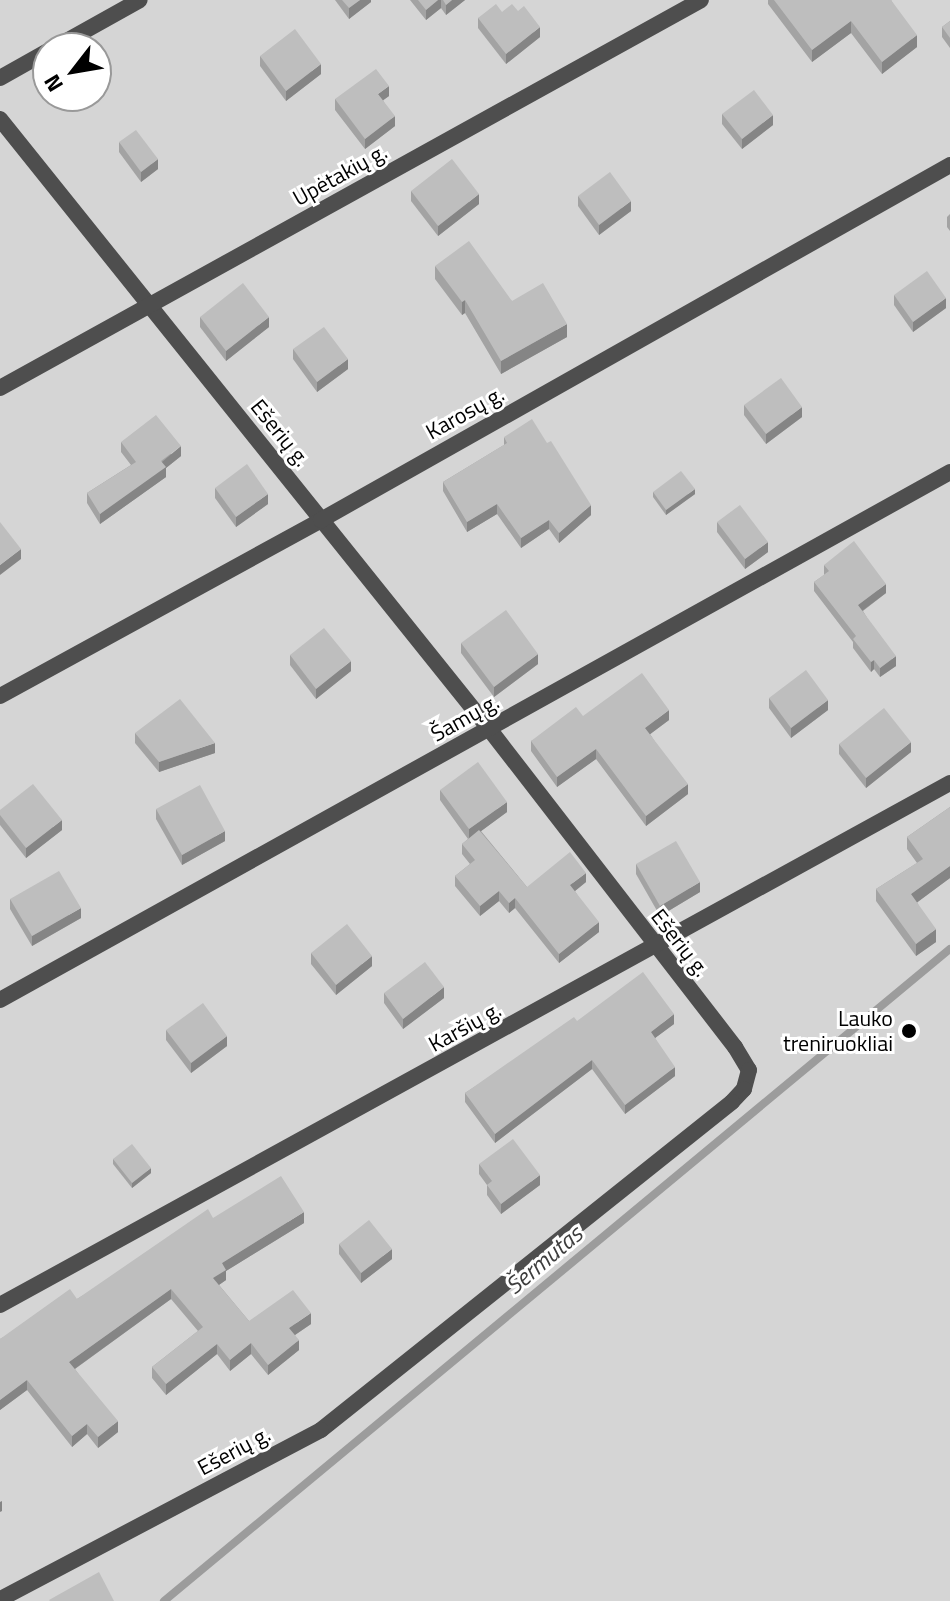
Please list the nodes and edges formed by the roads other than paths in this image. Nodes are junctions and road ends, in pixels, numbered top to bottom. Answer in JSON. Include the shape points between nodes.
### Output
{"nodes":[{"id":1,"x":140,"y":0,"type":"edge"},
{"id":2,"x":701,"y":0,"type":"edge"},
{"id":3,"x":83,"y":32,"type":"edge"},
{"id":4,"x":32,"y":60,"type":"edge"},
{"id":5,"x":0,"y":78,"type":"edge"},
{"id":6,"x":0,"y":119,"type":"edge"},
{"id":7,"x":950,"y":165,"type":"edge"},
{"id":8,"x":149,"y":306,"type":"junction"},
{"id":9,"x":0,"y":388,"type":"edge"},
{"id":10,"x":950,"y":472,"type":"edge"},
{"id":11,"x":321,"y":520,"type":"junction"},
{"id":12,"x":0,"y":696,"type":"edge"},
{"id":13,"x":490,"y":730,"type":"junction"},
{"id":14,"x":950,"y":783,"type":"edge"},
{"id":15,"x":655,"y":948,"type":"junction"},
{"id":16,"x":0,"y":1000,"type":"edge"},
{"id":17,"x":0,"y":1305,"type":"edge"},
{"id":18,"x":0,"y":1599,"type":"edge"}],
"edges":[{"from":1,"to":3,"type":"street"},
{"from":2,"to":8,"type":"street","name":"Upėtakių g."},
{"from":4,"to":5,"type":"street"},
{"from":6,"to":8,"type":"street","name":"Ešerių g."},
{"from":7,"to":11,"type":"street","name":"Karosų g."},
{"from":8,"to":9,"type":"street","name":"Upėtakių g."},
{"from":8,"to":11,"type":"street","name":"Ešerių g."},
{"from":10,"to":13,"type":"street","name":"Šamų g."},
{"from":11,"to":12,"type":"street","name":"Karosų g."},
{"from":11,"to":13,"type":"street","name":"Ešerių g."},
{"from":13,"to":15,"type":"street","name":"Ešerių g."},
{"from":13,"to":16,"type":"street","name":"Šamų g."},
{"from":14,"to":15,"type":"street","name":"Karšių g."},
{"from":15,"to":17,"type":"street","name":"Karšių g."},
{"from":15,"to":18,"type":"street","name":"Ešerių g.","via":[[749,1070],[744,1089],[732,1102],[321,1430]]}]}
